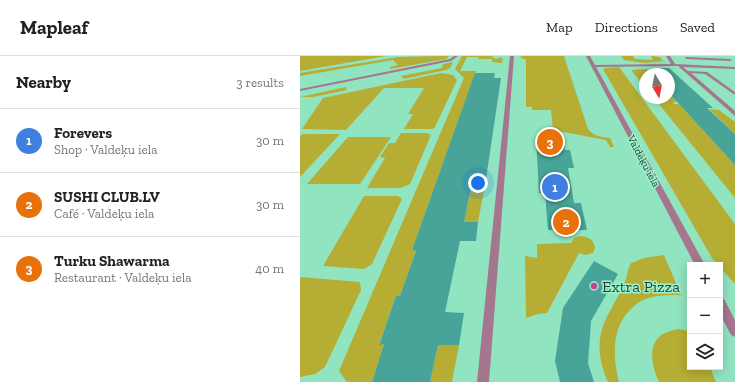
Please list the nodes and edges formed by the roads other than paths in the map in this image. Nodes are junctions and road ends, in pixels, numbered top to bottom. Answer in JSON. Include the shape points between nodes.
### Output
{"nodes":[{"id":1,"x":456,"y":56,"type":"edge"},
{"id":2,"x":512,"y":56,"type":"edge"},
{"id":3,"x":588,"y":56,"type":"edge"},
{"id":4,"x":668,"y":56,"type":"edge"},
{"id":5,"x":693,"y":56,"type":"edge"},
{"id":6,"x":685,"y":57,"type":"edge"},
{"id":7,"x":730,"y":60,"type":"dead end"},
{"id":8,"x":593,"y":66,"type":"junction"},
{"id":9,"x":674,"y":66,"type":"junction"},
{"id":10,"x":680,"y":66,"type":"junction"},
{"id":11,"x":692,"y":66,"type":"junction"},
{"id":12,"x":735,"y":68,"type":"edge"},
{"id":13,"x":686,"y":72,"type":"junction"},
{"id":14,"x":300,"y":90,"type":"edge"},
{"id":15,"x":735,"y":94,"type":"edge"},
{"id":16,"x":735,"y":114,"type":"edge"},
{"id":17,"x":698,"y":262,"type":"edge"},
{"id":18,"x":723,"y":309,"type":"edge"},
{"id":19,"x":735,"y":331,"type":"edge"},
{"id":20,"x":483,"y":382,"type":"edge"}],
"edges":[{"from":1,"to":14,"type":"street","via":[[451,60]]},
{"from":2,"to":20,"type":"street"},
{"from":3,"to":8,"type":"street","name":"Valdeķu iela"},
{"from":4,"to":9,"type":"street"},
{"from":5,"to":6,"type":"street"},
{"from":6,"to":7,"type":"street"},
{"from":6,"to":11,"type":"street"},
{"from":8,"to":9,"type":"street"},
{"from":8,"to":17,"type":"street","name":"Valdeķu iela"},
{"from":9,"to":10,"type":"street"},
{"from":10,"to":11,"type":"street"},
{"from":10,"to":13,"type":"street"},
{"from":11,"to":12,"type":"street"},
{"from":13,"to":15,"type":"street","via":[[706,73]]},
{"from":13,"to":16,"type":"street"},
{"from":18,"to":19,"type":"street"}]}
